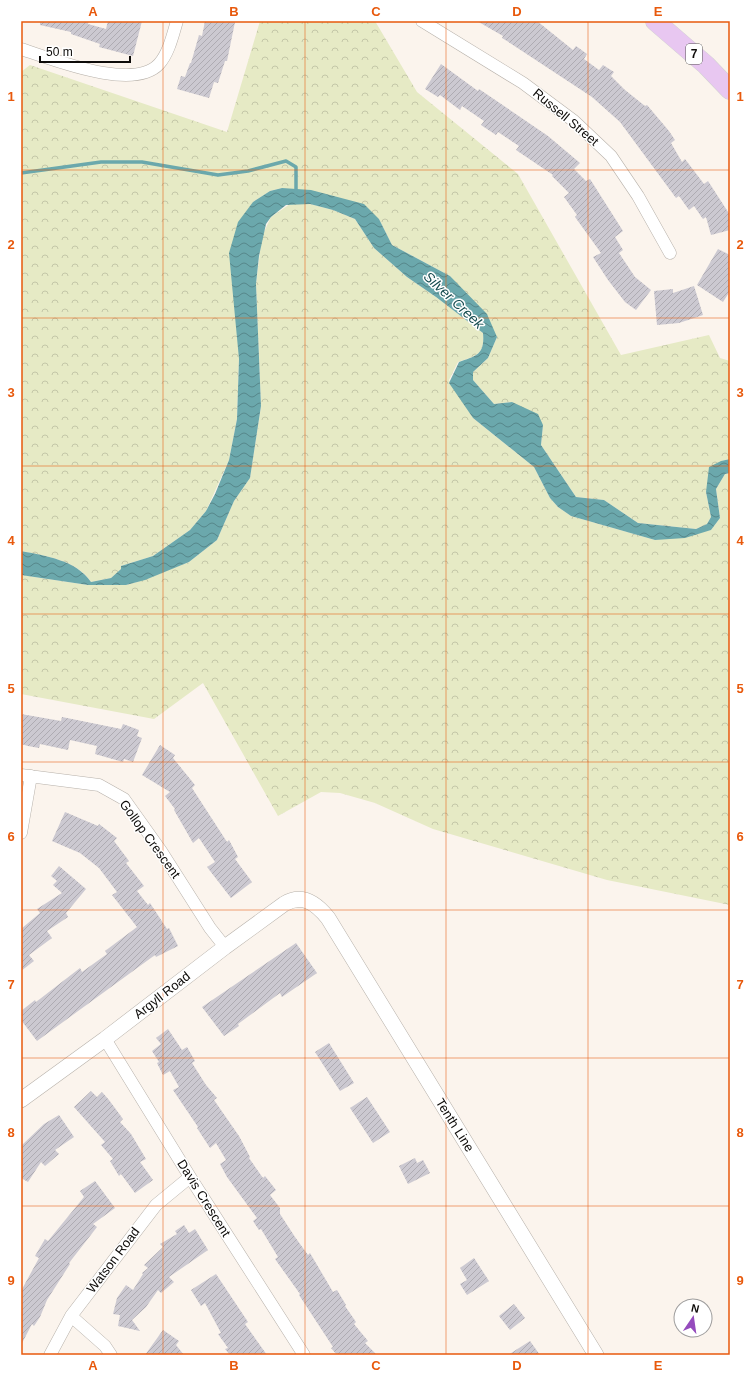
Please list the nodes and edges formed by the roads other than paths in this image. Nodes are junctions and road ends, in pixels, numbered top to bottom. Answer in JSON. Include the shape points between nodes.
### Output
{"nodes":[{"id":1,"x":177,"y":21,"type":"edge"},
{"id":2,"x":422,"y":21,"type":"edge"},
{"id":3,"x":655,"y":21,"type":"edge"},
{"id":4,"x":21,"y":49,"type":"edge"},
{"id":5,"x":730,"y":90,"type":"edge"},
{"id":6,"x":670,"y":253,"type":"dead end"},
{"id":7,"x":26,"y":775,"type":"edge"},
{"id":8,"x":21,"y":833,"type":"edge"},
{"id":9,"x":307,"y":900,"type":"joint"},
{"id":10,"x":225,"y":947,"type":"junction"},
{"id":11,"x":106,"y":1039,"type":"junction"},
{"id":12,"x":21,"y":1100,"type":"edge"},
{"id":13,"x":190,"y":1177,"type":"junction"},
{"id":14,"x":71,"y":1316,"type":"junction"},
{"id":15,"x":50,"y":1355,"type":"edge"},
{"id":16,"x":111,"y":1355,"type":"edge"},
{"id":17,"x":304,"y":1355,"type":"edge"},
{"id":18,"x":596,"y":1355,"type":"edge"}],
"edges":[{"from":1,"to":4,"type":"street","via":[[169,46],[159,64],[138,75],[99,73]]},
{"from":2,"to":6,"type":"street","name":"Russell Street","via":[[524,83],[574,121],[611,156],[631,185]]},
{"from":3,"to":5,"type":"main road","number":"7","via":[[706,65]]},
{"from":7,"to":8,"type":"street"},
{"from":7,"to":10,"type":"street","name":"Gollop Crescent","via":[[99,785],[124,799]]},
{"from":9,"to":10,"type":"street","name":"Argyll Road","via":[[292,899]]},
{"from":9,"to":18,"type":"street","name":"Tenth Line","via":[[316,904],[328,918]]},
{"from":10,"to":11,"type":"street","name":"Argyll Road"},
{"from":11,"to":12,"type":"street","name":"Argyll Road"},
{"from":11,"to":13,"type":"street","name":"Davis Crescent"},
{"from":13,"to":14,"type":"street","name":"Watson Road","via":[[156,1205]]},
{"from":13,"to":17,"type":"street","name":"Davis Crescent"},
{"from":14,"to":15,"type":"street","name":"Watson Road"},
{"from":14,"to":16,"type":"street","via":[[105,1346]]}]}
